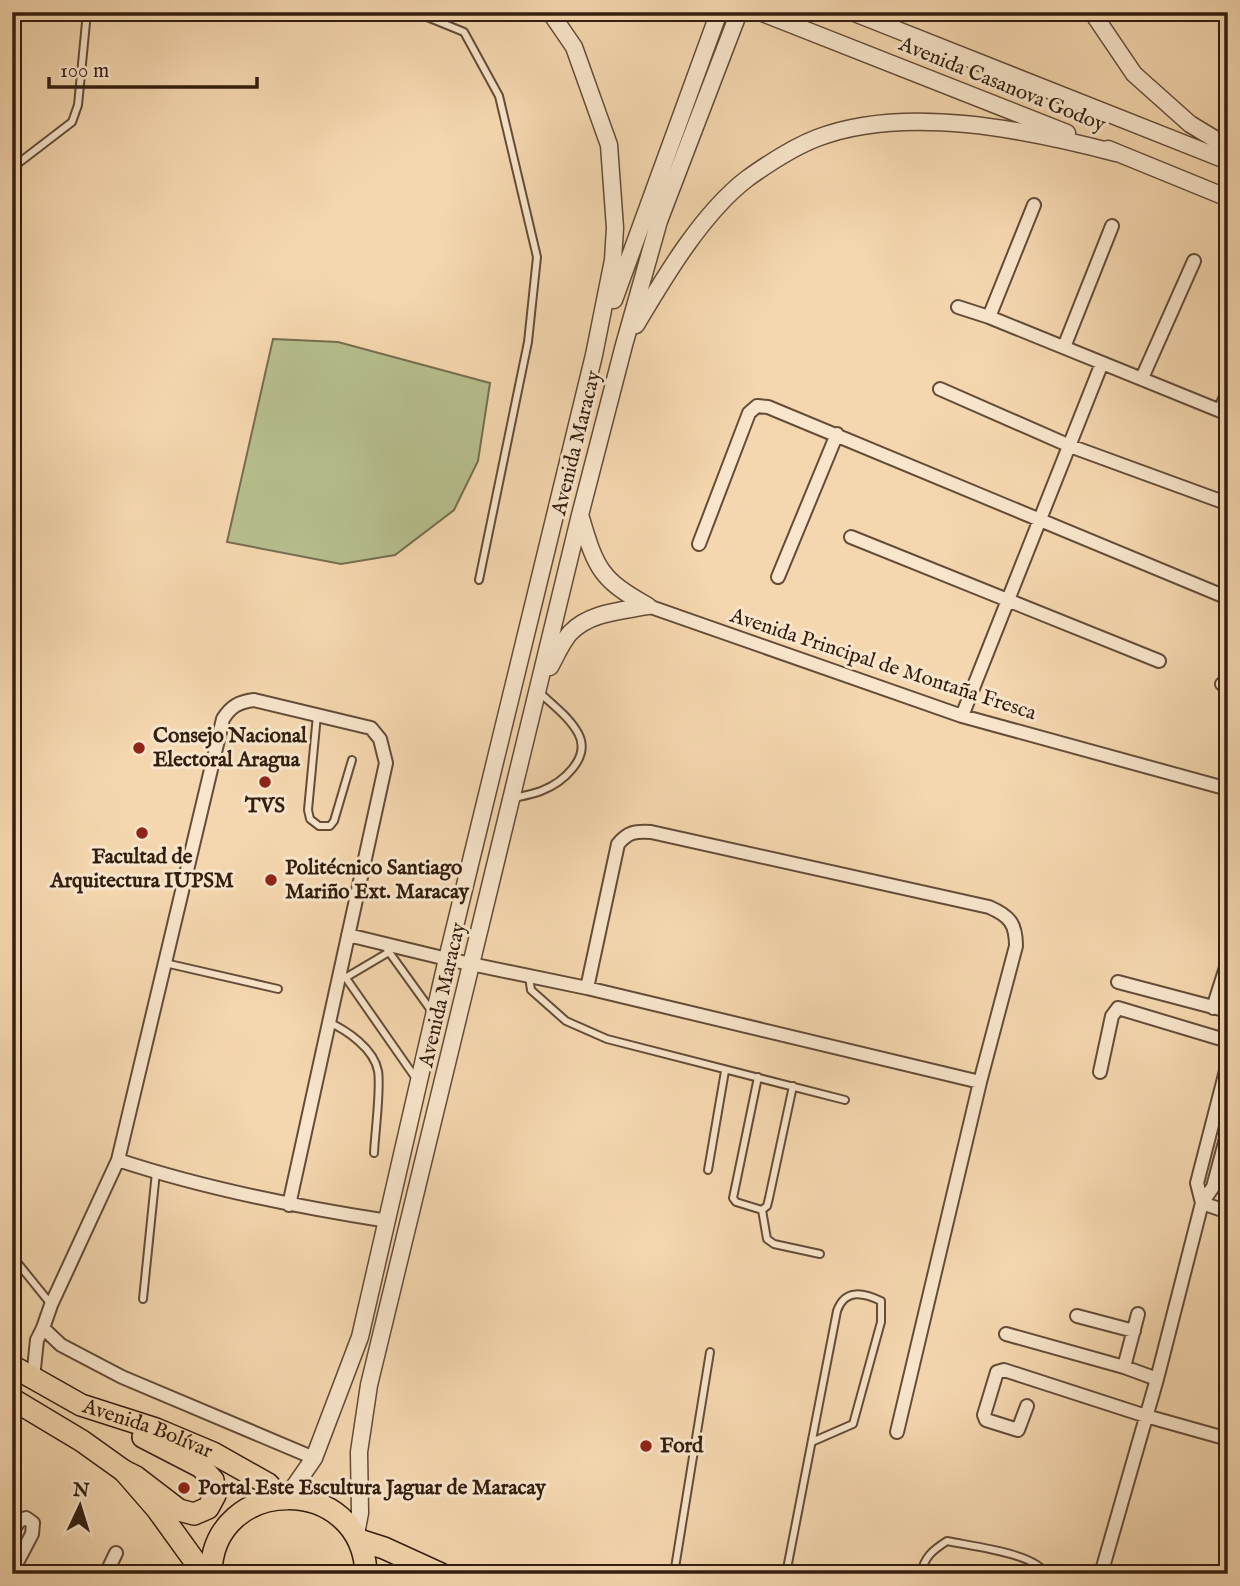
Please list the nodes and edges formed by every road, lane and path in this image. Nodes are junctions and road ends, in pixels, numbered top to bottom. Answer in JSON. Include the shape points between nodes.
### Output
{"nodes":[{"id":1,"x":87,"y":12,"type":"edge"},
{"id":2,"x":415,"y":12,"type":"edge"},
{"id":3,"x":550,"y":12,"type":"edge"},
{"id":4,"x":719,"y":12,"type":"edge"},
{"id":5,"x":739,"y":12,"type":"edge"},
{"id":6,"x":760,"y":12,"type":"edge"},
{"id":7,"x":852,"y":12,"type":"edge"},
{"id":8,"x":1092,"y":12,"type":"edge"},
{"id":9,"x":1228,"y":147,"type":"edge"},
{"id":10,"x":1116,"y":153,"type":"junction"},
{"id":11,"x":1228,"y":161,"type":"edge"},
{"id":12,"x":12,"y":168,"type":"edge"},
{"id":13,"x":1228,"y":198,"type":"edge"},
{"id":14,"x":1034,"y":205,"type":"dead end"},
{"id":15,"x":1112,"y":226,"type":"dead end"},
{"id":16,"x":1194,"y":261,"type":"dead end"},
{"id":17,"x":958,"y":307,"type":"dead end"},
{"id":18,"x":989,"y":317,"type":"junction"},
{"id":19,"x":624,"y":345,"type":"junction"},
{"id":20,"x":1064,"y":347,"type":"junction"},
{"id":21,"x":594,"y":355,"type":"junction"},
{"id":22,"x":1102,"y":363,"type":"junction"},
{"id":23,"x":1142,"y":378,"type":"junction"},
{"id":24,"x":940,"y":389,"type":"dead end"},
{"id":25,"x":1228,"y":392,"type":"edge"},
{"id":26,"x":1224,"y":412,"type":"edge"},
{"id":27,"x":837,"y":434,"type":"junction"},
{"id":28,"x":1070,"y":446,"type":"junction"},
{"id":29,"x":1226,"y":503,"type":"dead end"},
{"id":30,"x":580,"y":515,"type":"junction"},
{"id":31,"x":1041,"y":521,"type":"junction"},
{"id":32,"x":851,"y":537,"type":"dead end"},
{"id":33,"x":699,"y":544,"type":"dead end"},
{"id":34,"x":778,"y":578,"type":"dead end"},
{"id":35,"x":479,"y":580,"type":"dead end"},
{"id":36,"x":1228,"y":598,"type":"edge"},
{"id":37,"x":1007,"y":600,"type":"junction"},
{"id":38,"x":648,"y":606,"type":"junction"},
{"id":39,"x":1159,"y":661,"type":"dead end"},
{"id":40,"x":540,"y":685,"type":"junction"},
{"id":41,"x":317,"y":715,"type":"junction"},
{"id":42,"x":962,"y":716,"type":"junction"},
{"id":43,"x":352,"y":760,"type":"dead end"},
{"id":44,"x":1228,"y":789,"type":"edge"},
{"id":45,"x":512,"y":798,"type":"junction"},
{"id":46,"x":348,"y":935,"type":"junction"},
{"id":47,"x":386,"y":948,"type":"junction"},
{"id":48,"x":446,"y":959,"type":"junction"},
{"id":49,"x":1228,"y":961,"type":"edge"},
{"id":50,"x":165,"y":963,"type":"junction"},
{"id":51,"x":472,"y":963,"type":"junction"},
{"id":52,"x":342,"y":973,"type":"junction"},
{"id":53,"x":529,"y":977,"type":"junction"},
{"id":54,"x":1118,"y":982,"type":"dead end"},
{"id":55,"x":587,"y":988,"type":"junction"},
{"id":56,"x":278,"y":989,"type":"dead end"},
{"id":57,"x":1213,"y":1008,"type":"junction"},
{"id":58,"x":1228,"y":1012,"type":"edge"},
{"id":59,"x":434,"y":1014,"type":"junction"},
{"id":60,"x":328,"y":1022,"type":"junction"},
{"id":61,"x":1228,"y":1041,"type":"edge"},
{"id":62,"x":1228,"y":1063,"type":"edge"},
{"id":63,"x":726,"y":1071,"type":"junction"},
{"id":64,"x":1100,"y":1072,"type":"dead end"},
{"id":65,"x":758,"y":1077,"type":"junction"},
{"id":66,"x":980,"y":1082,"type":"junction"},
{"id":67,"x":419,"y":1083,"type":"junction"},
{"id":68,"x":793,"y":1086,"type":"junction"},
{"id":69,"x":845,"y":1100,"type":"dead end"},
{"id":70,"x":1228,"y":1131,"type":"edge"},
{"id":71,"x":374,"y":1153,"type":"dead end"},
{"id":72,"x":118,"y":1160,"type":"junction"},
{"id":73,"x":708,"y":1170,"type":"dead end"},
{"id":74,"x":156,"y":1172,"type":"junction"},
{"id":75,"x":1202,"y":1203,"type":"junction"},
{"id":76,"x":289,"y":1205,"type":"junction"},
{"id":77,"x":762,"y":1210,"type":"junction"},
{"id":78,"x":1228,"y":1212,"type":"edge"},
{"id":79,"x":388,"y":1221,"type":"junction"},
{"id":80,"x":820,"y":1254,"type":"dead end"},
{"id":81,"x":12,"y":1256,"type":"edge"},
{"id":82,"x":143,"y":1299,"type":"dead end"},
{"id":83,"x":51,"y":1305,"type":"junction"},
{"id":84,"x":1138,"y":1314,"type":"dead end"},
{"id":85,"x":1077,"y":1316,"type":"dead end"},
{"id":86,"x":43,"y":1328,"type":"junction"},
{"id":87,"x":1134,"y":1331,"type":"junction"},
{"id":88,"x":1006,"y":1334,"type":"dead end"},
{"id":89,"x":710,"y":1352,"type":"dead end"},
{"id":90,"x":12,"y":1366,"type":"edge"},
{"id":91,"x":1124,"y":1367,"type":"junction"},
{"id":92,"x":33,"y":1378,"type":"junction"},
{"id":93,"x":1157,"y":1379,"type":"junction"},
{"id":94,"x":12,"y":1399,"type":"edge"},
{"id":95,"x":81,"y":1405,"type":"junction"},
{"id":96,"x":1027,"y":1406,"type":"dead end"},
{"id":97,"x":1146,"y":1416,"type":"junction"},
{"id":98,"x":897,"y":1432,"type":"dead end"},
{"id":99,"x":1228,"y":1439,"type":"edge"},
{"id":100,"x":814,"y":1441,"type":"junction"},
{"id":101,"x":314,"y":1458,"type":"junction"},
{"id":102,"x":124,"y":1471,"type":"junction"},
{"id":103,"x":284,"y":1497,"type":"junction"},
{"id":104,"x":12,"y":1532,"type":"edge"},
{"id":105,"x":357,"y":1537,"type":"junction"},
{"id":106,"x":116,"y":1553,"type":"dead end"},
{"id":107,"x":12,"y":1572,"type":"edge"},
{"id":108,"x":106,"y":1574,"type":"edge"},
{"id":109,"x":204,"y":1574,"type":"edge"},
{"id":110,"x":211,"y":1574,"type":"edge"},
{"id":111,"x":366,"y":1574,"type":"edge"},
{"id":112,"x":441,"y":1574,"type":"edge"},
{"id":113,"x":674,"y":1574,"type":"edge"},
{"id":114,"x":786,"y":1574,"type":"edge"},
{"id":115,"x":921,"y":1574,"type":"edge"},
{"id":116,"x":1046,"y":1574,"type":"edge"},
{"id":117,"x":1101,"y":1574,"type":"edge"}],
"edges":[{"from":1,"to":12,"type":"lane","via":[[78,105],[72,122]]},
{"from":2,"to":35,"type":"lane","via":[[464,32],[499,96],[537,257],[528,342]]},
{"from":3,"to":21,"type":"street","via":[[574,47],[609,145],[613,260]]},
{"from":4,"to":21,"type":"street"},
{"from":5,"to":19,"type":"street","name":"Avenida Maracay","via":[[659,221]]},
{"from":6,"to":10,"type":"street","name":"Avenida Casanova Godoy"},
{"from":7,"to":11,"type":"street","name":"Avenida Casanova Godoy"},
{"from":8,"to":9,"type":"street","via":[[1134,74],[1190,124]]},
{"from":10,"to":13,"type":"street","name":"Avenida Casanova Godoy"},
{"from":10,"to":19,"type":"street","via":[[1033,134],[929,121],[873,124],[818,138],[747,179],[704,222]]},
{"from":14,"to":18,"type":"street"},
{"from":15,"to":20,"type":"street"},
{"from":16,"to":23,"type":"street"},
{"from":17,"to":18,"type":"street"},
{"from":18,"to":20,"type":"street"},
{"from":19,"to":30,"type":"street","name":"Avenida Maracay"},
{"from":20,"to":22,"type":"street"},
{"from":21,"to":48,"type":"street","name":"Avenida Maracay"},
{"from":22,"to":23,"type":"street"},
{"from":22,"to":28,"type":"street"},
{"from":23,"to":26,"type":"street"},
{"from":24,"to":28,"type":"street"},
{"from":25,"to":26,"type":"street"},
{"from":27,"to":31,"type":"street"},
{"from":27,"to":33,"type":"street","via":[[757,406],[749,413]]},
{"from":27,"to":34,"type":"street"},
{"from":28,"to":29,"type":"street"},
{"from":28,"to":31,"type":"street"},
{"from":30,"to":38,"type":"street","via":[[602,572],[620,590]]},
{"from":30,"to":40,"type":"street","name":"Avenida Maracay"},
{"from":31,"to":36,"type":"street"},
{"from":31,"to":37,"type":"street"},
{"from":32,"to":37,"type":"street"},
{"from":37,"to":39,"type":"street"},
{"from":37,"to":42,"type":"street"},
{"from":38,"to":40,"type":"street","via":[[586,621],[570,633]]},
{"from":38,"to":42,"type":"street","name":"Avenida Principal de Montaña Fresca"},
{"from":40,"to":45,"type":"street","name":"Avenida Maracay"},
{"from":40,"to":45,"type":"lane","via":[[579,735],[582,746],[570,773],[541,791]]},
{"from":41,"to":43,"type":"lane","via":[[307,810],[319,826],[334,821]]},
{"from":41,"to":46,"type":"street","via":[[371,728],[385,752]]},
{"from":41,"to":50,"type":"street","via":[[254,700],[230,708],[223,719]]},
{"from":42,"to":44,"type":"street","name":"Avenida Principal de Montaña Fresca"},
{"from":45,"to":51,"type":"street","name":"Avenida Maracay"},
{"from":46,"to":47,"type":"street"},
{"from":46,"to":52,"type":"street"},
{"from":47,"to":48,"type":"street"},
{"from":47,"to":52,"type":"lane"},
{"from":47,"to":59,"type":"lane"},
{"from":48,"to":51,"type":"street"},
{"from":48,"to":59,"type":"street","name":"Avenida Maracay"},
{"from":49,"to":57,"type":"street"},
{"from":50,"to":56,"type":"lane"},
{"from":50,"to":72,"type":"street"},
{"from":51,"to":53,"type":"street"},
{"from":51,"to":105,"type":"street","name":"Avenida Maracay","via":[[369,1385],[359,1452]]},
{"from":52,"to":60,"type":"street"},
{"from":52,"to":67,"type":"lane"},
{"from":53,"to":55,"type":"street"},
{"from":53,"to":63,"type":"lane","via":[[531,990],[566,1021],[607,1039]]},
{"from":54,"to":57,"type":"street"},
{"from":55,"to":66,"type":"street"},
{"from":55,"to":66,"type":"street","via":[[618,844],[638,831],[989,907],[1012,920],[1016,946]]},
{"from":57,"to":58,"type":"street"},
{"from":59,"to":67,"type":"street","name":"Avenida Maracay"},
{"from":60,"to":71,"type":"lane","via":[[352,1034],[378,1071]]},
{"from":60,"to":76,"type":"street"},
{"from":61,"to":64,"type":"street","via":[[1118,1008],[1112,1016]]},
{"from":62,"to":75,"type":"street","via":[[1197,1183]]},
{"from":63,"to":65,"type":"lane"},
{"from":63,"to":73,"type":"lane"},
{"from":65,"to":68,"type":"lane"},
{"from":65,"to":77,"type":"lane","via":[[733,1198]]},
{"from":66,"to":98,"type":"street"},
{"from":67,"to":79,"type":"street","name":"Avenida Maracay"},
{"from":68,"to":69,"type":"lane"},
{"from":68,"to":77,"type":"lane","via":[[769,1198]]},
{"from":70,"to":75,"type":"street","via":[[1213,1187]]},
{"from":72,"to":74,"type":"street"},
{"from":72,"to":83,"type":"street"},
{"from":74,"to":76,"type":"street"},
{"from":74,"to":82,"type":"lane"},
{"from":75,"to":78,"type":"street"},
{"from":75,"to":93,"type":"street"},
{"from":76,"to":79,"type":"street"},
{"from":77,"to":80,"type":"lane","via":[[767,1239]]},
{"from":79,"to":101,"type":"street","name":"Avenida Maracay","via":[[360,1337]]},
{"from":81,"to":83,"type":"lane"},
{"from":83,"to":86,"type":"street"},
{"from":84,"to":87,"type":"street"},
{"from":85,"to":87,"type":"street"},
{"from":86,"to":92,"type":"street","via":[[37,1340]]},
{"from":86,"to":101,"type":"street","via":[[61,1345],[122,1377]]},
{"from":87,"to":91,"type":"street"},
{"from":88,"to":91,"type":"street"},
{"from":89,"to":113,"type":"lane"},
{"from":90,"to":92,"type":"main road","name":"Avenida Bolívar"},
{"from":91,"to":93,"type":"street"},
{"from":92,"to":95,"type":"main road","name":"Avenida Bolívar"},
{"from":93,"to":97,"type":"street"},
{"from":94,"to":102,"type":"main road","name":"Avenida Bolívar"},
{"from":95,"to":102,"type":"main road","via":[[201,1467],[213,1480],[215,1495],[208,1508],[194,1514],[178,1510]]},
{"from":95,"to":103,"type":"main road","name":"Avenida Bolívar","via":[[213,1453]]},
{"from":96,"to":97,"type":"street","via":[[1018,1430],[986,1420],[997,1372],[1004,1370]]},
{"from":97,"to":99,"type":"street"},
{"from":97,"to":117,"type":"street"},
{"from":100,"to":100,"type":"lane","via":[[853,1424],[881,1322],[881,1301],[865,1293],[840,1303]]},
{"from":100,"to":114,"type":"lane"},
{"from":101,"to":103,"type":"street","name":"Avenida Maracay"},
{"from":102,"to":109,"type":"main road","name":"Avenida Bolívar"},
{"from":103,"to":105,"type":"main road","via":[[326,1507]]},
{"from":103,"to":110,"type":"main road","via":[[263,1501],[233,1520],[215,1549]]},
{"from":104,"to":107,"type":"street","via":[[26,1518],[33,1523]]},
{"from":105,"to":111,"type":"main road"},
{"from":105,"to":112,"type":"main road"},
{"from":106,"to":108,"type":"street"},
{"from":115,"to":116,"type":"lane","via":[[933,1550],[947,1541],[1020,1556],[1042,1566]]}]}
